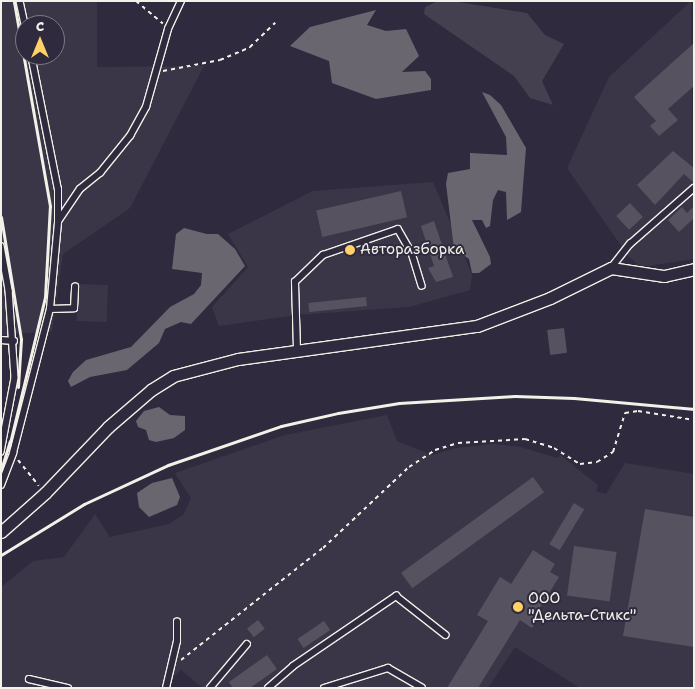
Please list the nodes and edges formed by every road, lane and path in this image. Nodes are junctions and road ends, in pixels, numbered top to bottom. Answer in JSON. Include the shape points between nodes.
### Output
{"nodes":[{"id":1,"x":20,"y":1,"type":"edge"},
{"id":2,"x":136,"y":1,"type":"edge"},
{"id":3,"x":181,"y":1,"type":"edge"},
{"id":4,"x":23,"y":15,"type":"edge"},
{"id":5,"x":276,"y":23,"type":"dead end"},
{"id":6,"x":168,"y":29,"type":"junction"},
{"id":7,"x":33,"y":65,"type":"edge"},
{"id":8,"x":158,"y":71,"type":"junction"},
{"id":9,"x":694,"y":188,"type":"edge"},
{"id":10,"x":58,"y":222,"type":"junction"},
{"id":11,"x":1,"y":246,"type":"edge"},
{"id":12,"x":612,"y":268,"type":"junction"},
{"id":13,"x":694,"y":269,"type":"edge"},
{"id":14,"x":422,"y":285,"type":"dead end"},
{"id":15,"x":76,"y":287,"type":"dead end"},
{"id":16,"x":50,"y":309,"type":"junction"},
{"id":17,"x":1,"y":340,"type":"edge"},
{"id":18,"x":14,"y":341,"type":"junction"},
{"id":19,"x":297,"y":350,"type":"junction"},
{"id":20,"x":694,"y":420,"type":"edge"},
{"id":21,"x":1,"y":452,"type":"edge"},
{"id":22,"x":13,"y":453,"type":"junction"},
{"id":23,"x":1,"y":486,"type":"edge"},
{"id":24,"x":45,"y":493,"type":"junction"},
{"id":25,"x":1,"y":532,"type":"edge"},
{"id":26,"x":177,"y":622,"type":"dead end"},
{"id":27,"x":446,"y":635,"type":"dead end"},
{"id":28,"x":247,"y":644,"type":"dead end"},
{"id":29,"x":177,"y":667,"type":"dead end"},
{"id":30,"x":29,"y":679,"type":"dead end"},
{"id":31,"x":68,"y":688,"type":"edge"},
{"id":32,"x":166,"y":688,"type":"edge"},
{"id":33,"x":210,"y":688,"type":"edge"},
{"id":34,"x":268,"y":688,"type":"edge"},
{"id":35,"x":324,"y":688,"type":"edge"},
{"id":36,"x":422,"y":688,"type":"edge"}],
"edges":[{"from":1,"to":4,"type":"lane"},
{"from":2,"to":6,"type":"path"},
{"from":3,"to":6,"type":"lane"},
{"from":5,"to":8,"type":"path","via":[[250,47],[220,60],[180,70]]},
{"from":6,"to":8,"type":"lane"},
{"from":7,"to":10,"type":"lane","via":[[58,190]]},
{"from":8,"to":10,"type":"lane","via":[[146,107],[130,136],[100,173],[80,189]]},
{"from":9,"to":12,"type":"lane","via":[[630,244]]},
{"from":10,"to":16,"type":"lane"},
{"from":11,"to":18,"type":"lane"},
{"from":12,"to":13,"type":"street","via":[[664,276]]},
{"from":12,"to":19,"type":"street","via":[[550,298],[477,326]]},
{"from":14,"to":19,"type":"lane","via":[[412,253],[398,229],[323,255],[295,282]]},
{"from":15,"to":16,"type":"lane","via":[[74,308]]},
{"from":16,"to":22,"type":"lane"},
{"from":17,"to":18,"type":"lane"},
{"from":18,"to":21,"type":"lane","via":[[15,378]]},
{"from":19,"to":24,"type":"street","via":[[238,359],[173,376],[108,427]]},
{"from":20,"to":29,"type":"path","via":[[638,411],[625,414],[613,452],[597,462],[580,464],[554,448],[526,439],[458,443],[435,450],[409,467],[323,548],[181,660]]},
{"from":22,"to":23,"type":"lane"},
{"from":22,"to":24,"type":"path"},
{"from":24,"to":25,"type":"street"},
{"from":26,"to":32,"type":"lane","via":[[177,641]]},
{"from":27,"to":34,"type":"lane","via":[[396,596],[293,666]]},
{"from":28,"to":33,"type":"lane"},
{"from":30,"to":31,"type":"lane"},
{"from":35,"to":36,"type":"lane","via":[[388,668]]}]}
